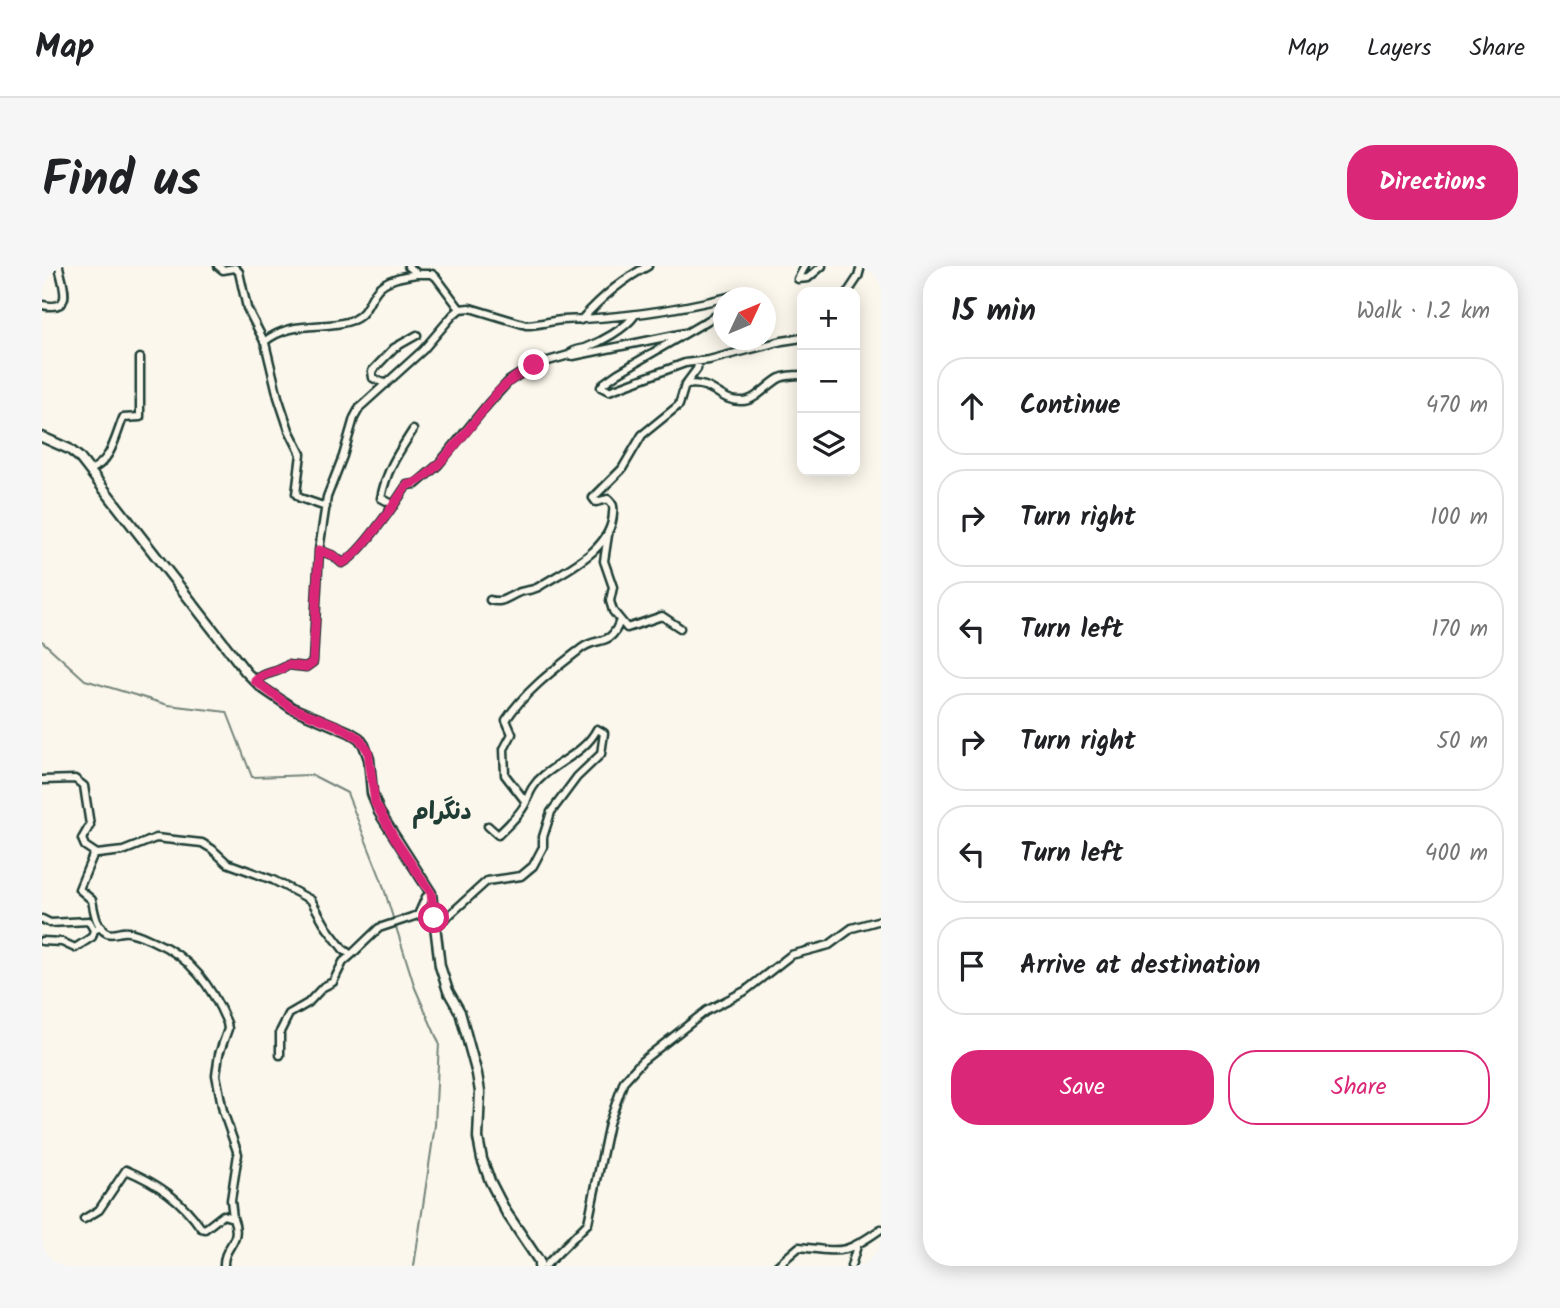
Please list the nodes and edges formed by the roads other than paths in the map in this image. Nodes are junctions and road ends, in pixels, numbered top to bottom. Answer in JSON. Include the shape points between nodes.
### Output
{"nodes":[{"id":1,"x":59,"y":266,"type":"edge"},
{"id":2,"x":218,"y":266,"type":"edge"},
{"id":3,"x":408,"y":266,"type":"edge"},
{"id":4,"x":648,"y":266,"type":"edge"},
{"id":5,"x":805,"y":266,"type":"edge"},
{"id":6,"x":822,"y":266,"type":"edge"},
{"id":7,"x":861,"y":266,"type":"edge"},
{"id":8,"x":417,"y":274,"type":"junction"},
{"id":9,"x":852,"y":287,"type":"edge"},
{"id":10,"x":713,"y":300,"type":"edge"},
{"id":11,"x":42,"y":305,"type":"edge"},
{"id":12,"x":460,"y":309,"type":"junction"},
{"id":13,"x":635,"y":315,"type":"junction"},
{"id":14,"x":713,"y":316,"type":"edge"},
{"id":15,"x":581,"y":320,"type":"junction"},
{"id":16,"x":686,"y":333,"type":"junction"},
{"id":17,"x":417,"y":335,"type":"dead end"},
{"id":18,"x":797,"y":339,"type":"edge"},
{"id":19,"x":264,"y":342,"type":"junction"},
{"id":20,"x":569,"y":355,"type":"junction"},
{"id":21,"x":140,"y":358,"type":"dead end"},
{"id":22,"x":698,"y":361,"type":"junction"},
{"id":23,"x":797,"y":376,"type":"edge"},
{"id":24,"x":386,"y":384,"type":"junction"},
{"id":25,"x":685,"y":385,"type":"junction"},
{"id":26,"x":413,"y":430,"type":"dead end"},
{"id":27,"x":42,"y":437,"type":"edge"},
{"id":28,"x":90,"y":470,"type":"junction"},
{"id":29,"x":394,"y":505,"type":"junction"},
{"id":30,"x":326,"y":507,"type":"junction"},
{"id":31,"x":608,"y":535,"type":"junction"},
{"id":32,"x":319,"y":550,"type":"junction"},
{"id":33,"x":490,"y":600,"type":"dead end"},
{"id":34,"x":620,"y":620,"type":"junction"},
{"id":35,"x":680,"y":628,"type":"dead end"},
{"id":36,"x":255,"y":681,"type":"junction"},
{"id":37,"x":42,"y":780,"type":"edge"},
{"id":38,"x":526,"y":802,"type":"junction"},
{"id":39,"x":488,"y":825,"type":"dead end"},
{"id":40,"x":94,"y":853,"type":"junction"},
{"id":41,"x":431,"y":893,"type":"junction"},
{"id":42,"x":42,"y":919,"type":"edge"},
{"id":43,"x":881,"y":920,"type":"edge"},
{"id":44,"x":436,"y":928,"type":"junction"},
{"id":45,"x":98,"y":929,"type":"junction"},
{"id":46,"x":42,"y":941,"type":"edge"},
{"id":47,"x":351,"y":955,"type":"junction"},
{"id":48,"x":280,"y":1055,"type":"dead end"},
{"id":49,"x":233,"y":1217,"type":"junction"},
{"id":50,"x":84,"y":1219,"type":"dead end"},
{"id":51,"x":881,"y":1229,"type":"edge"},
{"id":52,"x":857,"y":1246,"type":"junction"},
{"id":53,"x":224,"y":1266,"type":"edge"},
{"id":54,"x":539,"y":1266,"type":"edge"},
{"id":55,"x":545,"y":1266,"type":"edge"},
{"id":56,"x":777,"y":1266,"type":"edge"},
{"id":57,"x":851,"y":1266,"type":"edge"}],
"edges":[{"from":1,"to":11,"type":"street","via":[[65,299],[60,304]]},
{"from":2,"to":19,"type":"street","via":[[239,272],[247,308]]},
{"from":3,"to":8,"type":"street"},
{"from":4,"to":15,"type":"street","via":[[625,280]]},
{"from":5,"to":6,"type":"street","via":[[799,279],[808,278]]},
{"from":7,"to":9,"type":"street"},
{"from":8,"to":12,"type":"street","via":[[436,276]]},
{"from":8,"to":19,"type":"street","via":[[380,287],[362,315],[351,321],[278,332]]},
{"from":10,"to":13,"type":"street"},
{"from":12,"to":15,"type":"street","via":[[478,309],[526,325]]},
{"from":12,"to":24,"type":"street"},
{"from":13,"to":15,"type":"street"},
{"from":13,"to":20,"type":"street","via":[[607,337]]},
{"from":14,"to":16,"type":"street"},
{"from":16,"to":20,"type":"street"},
{"from":16,"to":22,"type":"street","via":[[601,387],[609,391],[663,369]]},
{"from":17,"to":24,"type":"street","via":[[394,348],[372,371],[373,378]]},
{"from":18,"to":22,"type":"street"},
{"from":19,"to":30,"type":"street","via":[[278,397],[301,454],[296,494]]},
{"from":20,"to":29,"type":"street","via":[[534,365],[509,382],[438,465],[416,484],[407,485]]},
{"from":21,"to":28,"type":"street","via":[[140,417],[122,418],[106,458]]},
{"from":22,"to":25,"type":"street"},
{"from":23,"to":25,"type":"street","via":[[782,377],[748,401],[727,398],[701,383]]},
{"from":24,"to":30,"type":"street","via":[[354,418]]},
{"from":25,"to":31,"type":"street","via":[[679,405],[642,435],[622,469],[593,498],[596,502],[608,499],[614,508]]},
{"from":26,"to":29,"type":"street","via":[[391,464],[382,491],[381,498]]},
{"from":27,"to":28,"type":"main road","via":[[69,449]]},
{"from":28,"to":36,"type":"main road","via":[[223,646]]},
{"from":29,"to":32,"type":"street","via":[[346,562]]},
{"from":30,"to":32,"type":"street"},
{"from":31,"to":33,"type":"street","via":[[585,558],[538,588],[502,601]]},
{"from":31,"to":34,"type":"street","via":[[604,561],[613,587],[611,606]]},
{"from":32,"to":36,"type":"street","via":[[313,662],[306,667],[288,665]]},
{"from":34,"to":35,"type":"street","via":[[629,628],[662,616]]},
{"from":34,"to":38,"type":"street","via":[[608,639],[585,646],[538,683],[506,720],[512,734],[504,749],[505,775]]},
{"from":36,"to":41,"type":"main road","via":[[292,708],[359,738],[368,751],[372,793],[379,812]]},
{"from":37,"to":40,"type":"street","via":[[75,779],[84,786],[90,825],[82,839]]},
{"from":38,"to":39,"type":"street","via":[[498,835]]},
{"from":38,"to":44,"type":"street","via":[[544,775],[583,747],[597,729],[604,733],[601,754],[577,776],[551,812],[533,866],[521,876],[487,881]]},
{"from":40,"to":45,"type":"street","via":[[79,889],[92,900]]},
{"from":40,"to":47,"type":"street","via":[[115,853],[156,838],[202,843],[227,863],[311,900],[327,928]]},
{"from":41,"to":44,"type":"main road"},
{"from":41,"to":47,"type":"street","via":[[418,915],[370,935]]},
{"from":42,"to":45,"type":"street","via":[[89,921]]},
{"from":43,"to":55,"type":"street","via":[[792,955],[746,991],[706,1011],[642,1061],[625,1081],[609,1123],[588,1223]]},
{"from":44,"to":54,"type":"main road","via":[[443,976],[460,1012],[477,1074],[482,1160]]},
{"from":45,"to":46,"type":"street","via":[[75,948]]},
{"from":45,"to":49,"type":"street","via":[[128,931],[182,957],[197,971],[221,1009],[228,1029],[216,1075],[238,1154]]},
{"from":47,"to":48,"type":"street","via":[[333,982],[289,1014],[280,1032]]},
{"from":49,"to":50,"type":"street","via":[[223,1215],[201,1228],[169,1192],[126,1170],[99,1210]]},
{"from":49,"to":53,"type":"street","via":[[237,1230]]},
{"from":51,"to":52,"type":"street"},
{"from":52,"to":56,"type":"street","via":[[842,1251],[799,1247]]},
{"from":52,"to":57,"type":"street"}]}
